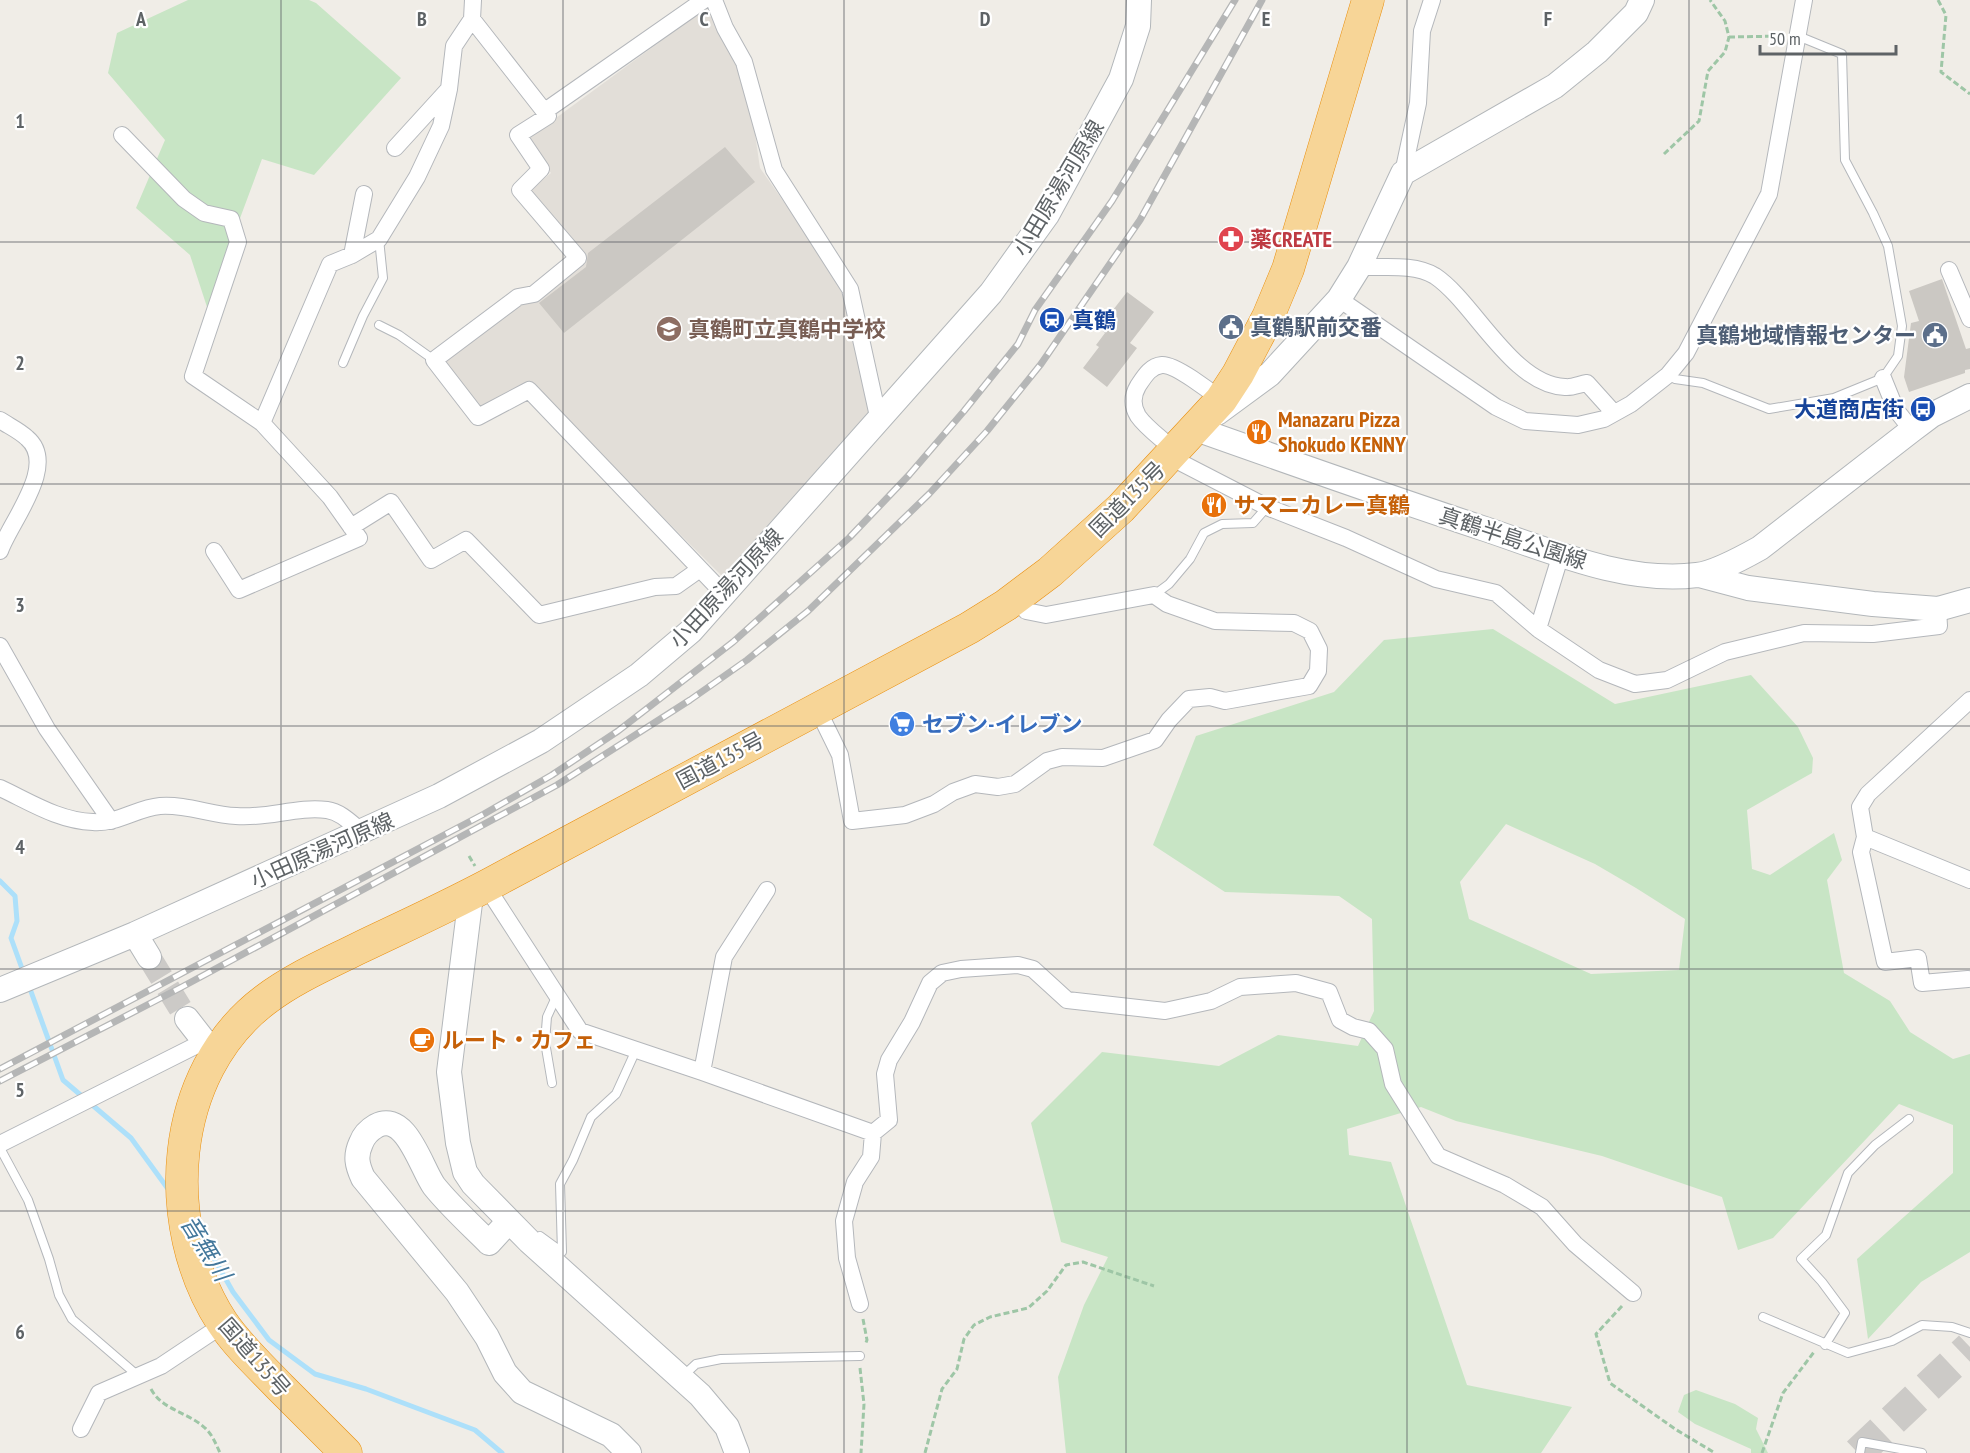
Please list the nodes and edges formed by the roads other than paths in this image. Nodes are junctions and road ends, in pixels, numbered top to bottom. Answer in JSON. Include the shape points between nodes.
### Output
{"nodes":[{"id":1,"x":473,"y":0,"type":"edge"},
{"id":2,"x":704,"y":0,"type":"edge"},
{"id":3,"x":714,"y":0,"type":"edge"},
{"id":4,"x":1139,"y":0,"type":"edge"},
{"id":5,"x":1368,"y":0,"type":"edge"},
{"id":6,"x":1432,"y":0,"type":"edge"},
{"id":7,"x":1642,"y":0,"type":"edge"},
{"id":8,"x":1804,"y":0,"type":"edge"},
{"id":9,"x":472,"y":19,"type":"junction"},
{"id":10,"x":1798,"y":36,"type":"junction"},
{"id":11,"x":449,"y":89,"type":"junction"},
{"id":12,"x":545,"y":111,"type":"junction"},
{"id":13,"x":122,"y":135,"type":"dead end"},
{"id":14,"x":395,"y":148,"type":"dead end"},
{"id":15,"x":1403,"y":173,"type":"junction"},
{"id":16,"x":364,"y":194,"type":"dead end"},
{"id":17,"x":379,"y":239,"type":"junction"},
{"id":18,"x":352,"y":255,"type":"junction"},
{"id":19,"x":1359,"y":267,"type":"junction"},
{"id":20,"x":1949,"y":270,"type":"dead end"},
{"id":21,"x":1339,"y":299,"type":"junction"},
{"id":22,"x":1970,"y":319,"type":"edge"},
{"id":23,"x":379,"y":325,"type":"dead end"},
{"id":24,"x":434,"y":360,"type":"junction"},
{"id":25,"x":343,"y":363,"type":"dead end"},
{"id":26,"x":1668,"y":375,"type":"junction"},
{"id":27,"x":1883,"y":378,"type":"junction"},
{"id":28,"x":1970,"y":396,"type":"edge"},
{"id":29,"x":1221,"y":400,"type":"junction"},
{"id":30,"x":1614,"y":413,"type":"junction"},
{"id":31,"x":0,"y":420,"type":"edge"},
{"id":32,"x":879,"y":421,"type":"junction"},
{"id":33,"x":262,"y":423,"type":"junction"},
{"id":34,"x":1911,"y":430,"type":"junction"},
{"id":35,"x":1180,"y":446,"type":"junction"},
{"id":36,"x":1267,"y":507,"type":"junction"},
{"id":37,"x":351,"y":527,"type":"junction"},
{"id":38,"x":214,"y":550,"type":"dead end"},
{"id":39,"x":0,"y":551,"type":"edge"},
{"id":40,"x":1561,"y":554,"type":"junction"},
{"id":41,"x":700,"y":569,"type":"junction"},
{"id":42,"x":1699,"y":575,"type":"junction"},
{"id":43,"x":725,"y":595,"type":"junction"},
{"id":44,"x":1154,"y":595,"type":"junction"},
{"id":45,"x":1017,"y":598,"type":"junction"},
{"id":46,"x":1970,"y":600,"type":"edge"},
{"id":47,"x":1938,"y":609,"type":"junction"},
{"id":48,"x":1538,"y":629,"type":"junction"},
{"id":49,"x":0,"y":646,"type":"edge"},
{"id":50,"x":1970,"y":700,"type":"edge"},
{"id":51,"x":817,"y":708,"type":"junction"},
{"id":52,"x":0,"y":788,"type":"edge"},
{"id":53,"x":111,"y":821,"type":"junction"},
{"id":54,"x":362,"y":831,"type":"junction"},
{"id":55,"x":1865,"y":837,"type":"junction"},
{"id":56,"x":1970,"y":880,"type":"edge"},
{"id":57,"x":479,"y":890,"type":"junction"},
{"id":58,"x":767,"y":890,"type":"dead end"},
{"id":59,"x":135,"y":934,"type":"junction"},
{"id":60,"x":149,"y":957,"type":"tunnel mouth"},
{"id":61,"x":1968,"y":979,"type":"dead end"},
{"id":62,"x":0,"y":990,"type":"edge"},
{"id":63,"x":557,"y":994,"type":"junction"},
{"id":64,"x":187,"y":1019,"type":"tunnel mouth"},
{"id":65,"x":209,"y":1048,"type":"junction"},
{"id":66,"x":636,"y":1050,"type":"junction"},
{"id":67,"x":702,"y":1072,"type":"junction"},
{"id":68,"x":552,"y":1083,"type":"dead end"},
{"id":69,"x":1909,"y":1119,"type":"dead end"},
{"id":70,"x":873,"y":1133,"type":"junction"},
{"id":71,"x":0,"y":1146,"type":"edge"},
{"id":72,"x":509,"y":1221,"type":"junction"},
{"id":73,"x":529,"y":1241,"type":"junction"},
{"id":74,"x":1633,"y":1293,"type":"road end"},
{"id":75,"x":860,"y":1304,"type":"road end"},
{"id":76,"x":1762,"y":1317,"type":"dead end"},
{"id":77,"x":224,"y":1324,"type":"junction"},
{"id":78,"x":1970,"y":1333,"type":"edge"},
{"id":79,"x":1823,"y":1344,"type":"junction"},
{"id":80,"x":860,"y":1356,"type":"road end"},
{"id":81,"x":137,"y":1375,"type":"junction"},
{"id":82,"x":682,"y":1377,"type":"junction"},
{"id":83,"x":81,"y":1429,"type":"dead end"},
{"id":84,"x":346,"y":1453,"type":"edge"},
{"id":85,"x":628,"y":1453,"type":"edge"},
{"id":86,"x":737,"y":1453,"type":"edge"},
{"id":87,"x":1860,"y":1453,"type":"edge"},
{"id":88,"x":1922,"y":1453,"type":"edge"}],
"edges":[{"from":1,"to":9,"type":"street"},
{"from":2,"to":12,"type":"street"},
{"from":3,"to":32,"type":"street","via":[[744,62],[774,170],[850,289]]},
{"from":4,"to":32,"type":"main road","name":"小田原湯河原線","via":[[1138,26],[1121,79],[1047,215],[992,293]]},
{"from":5,"to":29,"type":"highway","name":"国道135号","via":[[1287,269],[1268,317]]},
{"from":6,"to":15,"type":"street","via":[[1422,31],[1418,103]]},
{"from":7,"to":15,"type":"main road","via":[[1636,13],[1597,52],[1555,86]]},
{"from":8,"to":10,"type":"street"},
{"from":9,"to":11,"type":"street","via":[[454,46]]},
{"from":9,"to":12,"type":"street"},
{"from":10,"to":26,"type":"street","via":[[1769,194],[1708,313]]},
{"from":10,"to":27,"type":"lane","via":[[1842,54],[1845,160],[1888,246],[1902,326],[1898,356]]},
{"from":11,"to":14,"type":"street"},
{"from":11,"to":17,"type":"street","via":[[441,126],[417,177]]},
{"from":12,"to":24,"type":"street","via":[[548,116],[518,135],[540,169],[520,190],[578,258],[534,294],[518,297]]},
{"from":13,"to":33,"type":"street","via":[[184,199],[204,213],[231,219],[238,242],[193,376]]},
{"from":15,"to":19,"type":"main road"},
{"from":16,"to":18,"type":"street"},
{"from":17,"to":18,"type":"street"},
{"from":17,"to":25,"type":"lane","via":[[383,278]]},
{"from":18,"to":33,"type":"street","via":[[330,264]]},
{"from":19,"to":21,"type":"main road"},
{"from":19,"to":30,"type":"street","via":[[1415,268],[1434,276],[1516,363],[1542,382],[1565,387],[1587,383]]},
{"from":20,"to":22,"type":"street"},
{"from":21,"to":30,"type":"street","via":[[1496,407],[1525,421],[1578,425]]},
{"from":21,"to":35,"type":"main road","via":[[1270,374]]},
{"from":23,"to":24,"type":"lane"},
{"from":24,"to":41,"type":"street","via":[[478,417],[529,390]]},
{"from":26,"to":27,"type":"lane","via":[[1703,383],[1769,409],[1834,398]]},
{"from":26,"to":30,"type":"street"},
{"from":27,"to":34,"type":"street","via":[[1896,410]]},
{"from":28,"to":34,"type":"main road","name":"真鶴半島公園線"},
{"from":29,"to":35,"type":"highway","name":"国道135号"},
{"from":29,"to":35,"type":"street","via":[[1172,368],[1161,365],[1149,371],[1136,389],[1132,403],[1138,416]]},
{"from":31,"to":39,"type":"street","via":[[29,439],[38,456],[36,478]]},
{"from":32,"to":43,"type":"main road","name":"小田原湯河原線"},
{"from":33,"to":37,"type":"street","via":[[322,488]]},
{"from":34,"to":42,"type":"main road","name":"真鶴半島公園線","via":[[1760,548]]},
{"from":35,"to":36,"type":"street"},
{"from":35,"to":40,"type":"main road","name":"真鶴半島公園線"},
{"from":35,"to":45,"type":"highway","name":"国道135号","via":[[1121,508]]},
{"from":36,"to":44,"type":"lane","via":[[1253,523],[1222,524],[1204,533],[1190,559]]},
{"from":36,"to":48,"type":"street","via":[[1436,579],[1496,593]]},
{"from":37,"to":38,"type":"street","via":[[359,538],[239,590]]},
{"from":37,"to":41,"type":"street","via":[[391,502],[431,560],[466,540],[539,615],[655,587],[676,586]]},
{"from":40,"to":42,"type":"main road","name":"真鶴半島公園線","via":[[1623,573]]},
{"from":40,"to":48,"type":"street"},
{"from":41,"to":43,"type":"street"},
{"from":42,"to":47,"type":"main road","name":"真鶴半島公園線","via":[[1748,588]]},
{"from":43,"to":54,"type":"main road","name":"小田原湯河原線","via":[[691,631],[639,675],[542,741],[439,796]]},
{"from":44,"to":45,"type":"street","via":[[1046,615],[1026,611]]},
{"from":44,"to":51,"type":"street","via":[[1167,604],[1215,621],[1294,623],[1310,631],[1319,649],[1318,671],[1310,686],[1225,701],[1210,697],[1189,699],[1155,740],[1103,758],[1062,757],[1047,761],[1015,784],[975,784],[905,815],[852,821],[840,755]]},
{"from":45,"to":51,"type":"highway","name":"国道135号","via":[[969,628]]},
{"from":46,"to":47,"type":"main road","name":"真鶴半島公園線"},
{"from":47,"to":48,"type":"street","via":[[1939,626],[1873,634],[1804,633],[1725,652],[1667,680],[1635,684],[1599,670]]},
{"from":49,"to":53,"type":"street","via":[[47,729]]},
{"from":50,"to":55,"type":"street","via":[[1868,794],[1860,807]]},
{"from":51,"to":57,"type":"highway","name":"国道135号"},
{"from":52,"to":53,"type":"street","via":[[50,813],[94,823]]},
{"from":53,"to":54,"type":"street","via":[[158,806],[255,817],[328,810]]},
{"from":54,"to":59,"type":"main road","name":"小田原湯河原線"},
{"from":55,"to":56,"type":"street"},
{"from":55,"to":61,"type":"street","via":[[1861,852],[1885,962],[1918,958],[1922,983]]},
{"from":57,"to":63,"type":"street"},
{"from":57,"to":65,"type":"highway","name":"国道135号","via":[[277,991]]},
{"from":57,"to":72,"type":"main road","via":[[449,1072],[465,1172]]},
{"from":58,"to":67,"type":"street","via":[[724,957]]},
{"from":59,"to":60,"type":"main road"},
{"from":59,"to":62,"type":"main road","name":"小田原湯河原線"},
{"from":63,"to":66,"type":"street","via":[[580,1031]]},
{"from":63,"to":68,"type":"lane","via":[[547,1017],[545,1042]]},
{"from":64,"to":65,"type":"main road"},
{"from":65,"to":71,"type":"street"},
{"from":65,"to":77,"type":"highway","name":"国道135号","via":[[204,1078],[191,1114],[182,1188],[194,1265]]},
{"from":66,"to":67,"type":"street"},
{"from":66,"to":73,"type":"lane","via":[[616,1094],[591,1117],[560,1184],[562,1252],[538,1235]]},
{"from":67,"to":70,"type":"street"},
{"from":69,"to":79,"type":"lane","via":[[1875,1145],[1848,1173],[1826,1235],[1801,1259],[1845,1313]]},
{"from":70,"to":74,"type":"street","via":[[888,1120],[885,1074],[890,1060],[930,983],[942,973],[1018,965],[1033,969],[1067,1000],[1165,1011],[1211,1001],[1240,987],[1296,983],[1329,992],[1340,1020],[1369,1030],[1384,1049],[1393,1084],[1438,1156],[1505,1185],[1542,1207],[1575,1244]]},
{"from":70,"to":75,"type":"street","via":[[871,1156],[855,1182],[844,1221],[847,1258]]},
{"from":71,"to":81,"type":"lane","via":[[28,1200],[59,1295],[72,1319]]},
{"from":72,"to":73,"type":"main road"},
{"from":72,"to":85,"type":"main road","via":[[489,1243],[434,1185],[406,1134],[395,1124],[382,1123],[363,1138],[357,1163],[363,1178],[457,1292],[515,1386],[611,1435]]},
{"from":73,"to":82,"type":"main road"},
{"from":76,"to":79,"type":"lane"},
{"from":77,"to":81,"type":"street","via":[[161,1366]]},
{"from":77,"to":84,"type":"highway","name":"国道135号"},
{"from":78,"to":79,"type":"lane","via":[[1922,1325],[1892,1341],[1848,1353]]},
{"from":80,"to":82,"type":"lane","via":[[721,1359],[696,1365]]},
{"from":81,"to":83,"type":"street","via":[[99,1393]]},
{"from":82,"to":86,"type":"main road","via":[[727,1427]]},
{"from":87,"to":88,"type":"lane","via":[[1862,1442]]}]}
